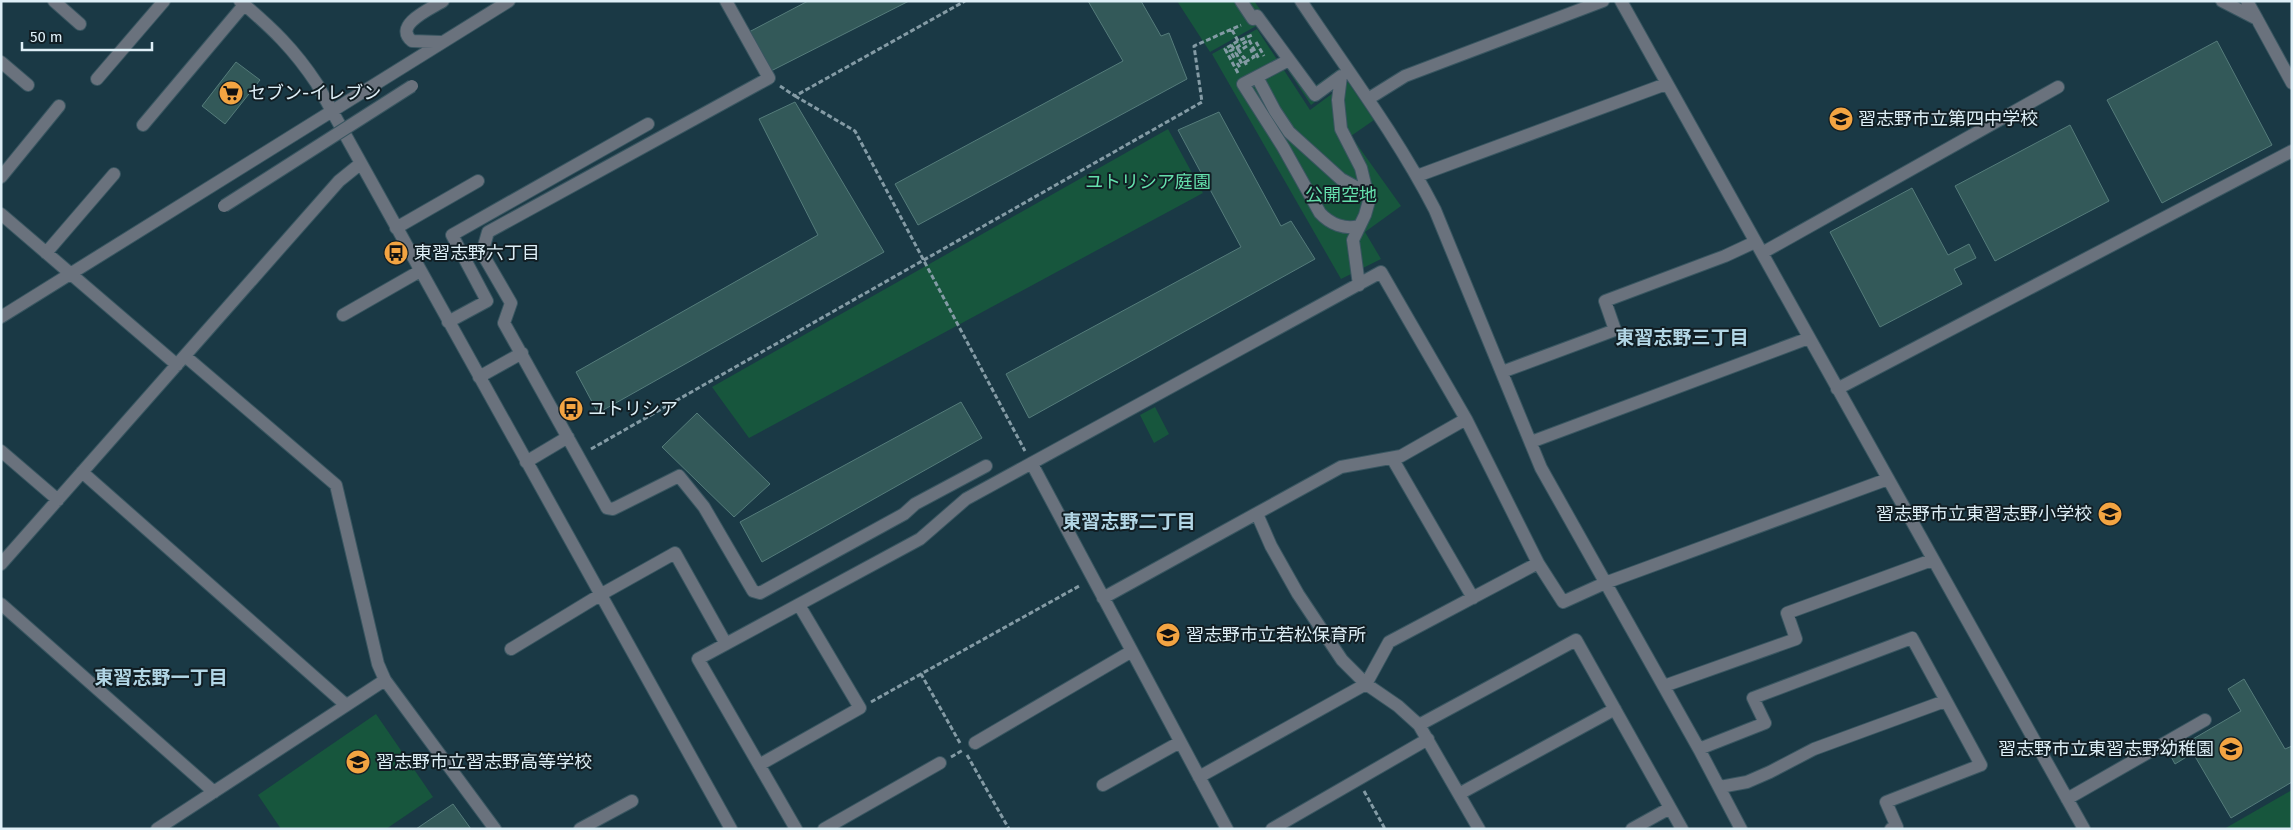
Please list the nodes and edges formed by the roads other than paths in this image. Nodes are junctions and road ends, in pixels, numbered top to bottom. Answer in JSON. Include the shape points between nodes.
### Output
{"nodes":[{"id":1,"x":54,"y":1,"type":"edge"},
{"id":2,"x":164,"y":1,"type":"edge"},
{"id":3,"x":443,"y":1,"type":"edge"},
{"id":4,"x":509,"y":1,"type":"edge"},
{"id":5,"x":726,"y":1,"type":"edge"},
{"id":6,"x":1241,"y":1,"type":"edge"},
{"id":7,"x":1603,"y":1,"type":"edge"},
{"id":8,"x":1621,"y":1,"type":"edge"},
{"id":9,"x":2222,"y":1,"type":"edge"},
{"id":10,"x":2247,"y":1,"type":"edge"},
{"id":11,"x":1304,"y":2,"type":"edge"},
{"id":12,"x":242,"y":3,"type":"edge"},
{"id":13,"x":2257,"y":19,"type":"junction"},
{"id":14,"x":80,"y":24,"type":"dead end"},
{"id":15,"x":444,"y":42,"type":"junction"},
{"id":16,"x":1289,"y":60,"type":"junction"},
{"id":17,"x":1,"y":62,"type":"edge"},
{"id":18,"x":2287,"y":62,"type":"edge"},
{"id":19,"x":1254,"y":73,"type":"junction"},
{"id":20,"x":97,"y":79,"type":"dead end"},
{"id":21,"x":2292,"y":83,"type":"edge"},
{"id":22,"x":1666,"y":84,"type":"junction"},
{"id":23,"x":28,"y":85,"type":"dead end"},
{"id":24,"x":412,"y":86,"type":"dead end"},
{"id":25,"x":2058,"y":87,"type":"dead end"},
{"id":26,"x":1368,"y":99,"type":"junction"},
{"id":27,"x":59,"y":106,"type":"dead end"},
{"id":28,"x":332,"y":111,"type":"junction"},
{"id":29,"x":648,"y":124,"type":"dead end"},
{"id":30,"x":143,"y":125,"type":"dead end"},
{"id":31,"x":2292,"y":151,"type":"edge"},
{"id":32,"x":360,"y":164,"type":"junction"},
{"id":33,"x":114,"y":174,"type":"dead end"},
{"id":34,"x":1418,"y":176,"type":"junction"},
{"id":35,"x":1,"y":177,"type":"edge"},
{"id":36,"x":478,"y":181,"type":"dead end"},
{"id":37,"x":1367,"y":193,"type":"junction"},
{"id":38,"x":224,"y":206,"type":"dead end"},
{"id":39,"x":1,"y":214,"type":"edge"},
{"id":40,"x":1360,"y":226,"type":"junction"},
{"id":41,"x":396,"y":228,"type":"junction"},
{"id":42,"x":1758,"y":247,"type":"junction"},
{"id":43,"x":46,"y":253,"type":"junction"},
{"id":44,"x":420,"y":271,"type":"junction"},
{"id":45,"x":71,"y":275,"type":"junction"},
{"id":46,"x":1359,"y":285,"type":"junction"},
{"id":47,"x":343,"y":315,"type":"dead end"},
{"id":48,"x":1,"y":317,"type":"edge"},
{"id":49,"x":448,"y":322,"type":"junction"},
{"id":50,"x":1809,"y":338,"type":"junction"},
{"id":51,"x":522,"y":353,"type":"junction"},
{"id":52,"x":181,"y":361,"type":"junction"},
{"id":53,"x":1502,"y":372,"type":"junction"},
{"id":54,"x":479,"y":377,"type":"junction"},
{"id":55,"x":1837,"y":390,"type":"junction"},
{"id":56,"x":1466,"y":419,"type":"junction"},
{"id":57,"x":568,"y":437,"type":"junction"},
{"id":58,"x":1531,"y":442,"type":"junction"},
{"id":59,"x":1,"y":451,"type":"edge"},
{"id":60,"x":1392,"y":458,"type":"junction"},
{"id":61,"x":526,"y":462,"type":"junction"},
{"id":62,"x":1032,"y":464,"type":"junction"},
{"id":63,"x":986,"y":466,"type":"dead end"},
{"id":64,"x":82,"y":472,"type":"junction"},
{"id":65,"x":1888,"y":480,"type":"junction"},
{"id":66,"x":58,"y":500,"type":"junction"},
{"id":67,"x":1257,"y":514,"type":"junction"},
{"id":68,"x":1932,"y":560,"type":"junction"},
{"id":69,"x":1538,"y":563,"type":"junction"},
{"id":70,"x":1,"y":564,"type":"edge"},
{"id":71,"x":1605,"y":583,"type":"junction"},
{"id":72,"x":600,"y":595,"type":"junction"},
{"id":73,"x":1103,"y":598,"type":"junction"},
{"id":74,"x":1473,"y":598,"type":"junction"},
{"id":75,"x":1,"y":604,"type":"edge"},
{"id":76,"x":799,"y":605,"type":"junction"},
{"id":77,"x":726,"y":644,"type":"junction"},
{"id":78,"x":512,"y":648,"type":"dead end"},
{"id":79,"x":1132,"y":651,"type":"junction"},
{"id":80,"x":386,"y":680,"type":"junction"},
{"id":81,"x":1366,"y":684,"type":"junction"},
{"id":82,"x":1664,"y":686,"type":"junction"},
{"id":83,"x":1945,"y":701,"type":"junction"},
{"id":84,"x":346,"y":705,"type":"junction"},
{"id":85,"x":1615,"y":709,"type":"junction"},
{"id":86,"x":2206,"y":720,"type":"dead end"},
{"id":87,"x":1420,"y":725,"type":"junction"},
{"id":88,"x":1428,"y":739,"type":"junction"},
{"id":89,"x":1180,"y":742,"type":"junction"},
{"id":90,"x":969,"y":746,"type":"road end"},
{"id":91,"x":1699,"y":749,"type":"junction"},
{"id":92,"x":940,"y":763,"type":"road end"},
{"id":93,"x":759,"y":765,"type":"junction"},
{"id":94,"x":1199,"y":777,"type":"junction"},
{"id":95,"x":1103,"y":785,"type":"dead end"},
{"id":96,"x":1720,"y":787,"type":"junction"},
{"id":97,"x":214,"y":792,"type":"junction"},
{"id":98,"x":1459,"y":794,"type":"junction"},
{"id":99,"x":2067,"y":799,"type":"junction"},
{"id":100,"x":632,"y":801,"type":"dead end"},
{"id":101,"x":1670,"y":808,"type":"junction"},
{"id":102,"x":157,"y":829,"type":"edge"},
{"id":103,"x":495,"y":829,"type":"edge"},
{"id":104,"x":580,"y":829,"type":"edge"},
{"id":105,"x":731,"y":829,"type":"edge"},
{"id":106,"x":796,"y":829,"type":"edge"},
{"id":107,"x":824,"y":829,"type":"edge"},
{"id":108,"x":1227,"y":829,"type":"edge"},
{"id":109,"x":1272,"y":829,"type":"edge"},
{"id":110,"x":1479,"y":829,"type":"edge"},
{"id":111,"x":1632,"y":829,"type":"edge"},
{"id":112,"x":1682,"y":829,"type":"edge"},
{"id":113,"x":1741,"y":829,"type":"edge"},
{"id":114,"x":1891,"y":829,"type":"edge"},
{"id":115,"x":2084,"y":829,"type":"edge"}],
"edges":[{"from":1,"to":14,"type":"street"},
{"from":2,"to":20,"type":"street"},
{"from":3,"to":15,"type":"street","via":[[411,20],[407,33],[412,41]]},
{"from":4,"to":15,"type":"street"},
{"from":5,"to":51,"type":"street","via":[[769,78],[488,232],[482,253],[510,303],[504,323]]},
{"from":6,"to":16,"type":"street","via":[[1253,19],[1258,16]]},
{"from":7,"to":26,"type":"street","via":[[1405,76]]},
{"from":8,"to":22,"type":"street"},
{"from":9,"to":13,"type":"street"},
{"from":10,"to":13,"type":"street"},
{"from":11,"to":26,"type":"street"},
{"from":12,"to":28,"type":"street","via":[[298,56]]},
{"from":12,"to":30,"type":"street"},
{"from":13,"to":18,"type":"street"},
{"from":15,"to":28,"type":"street"},
{"from":16,"to":19,"type":"street"},
{"from":16,"to":37,"type":"street","via":[[1315,95],[1341,76],[1338,100],[1341,129],[1361,168]]},
{"from":17,"to":23,"type":"street"},
{"from":18,"to":21,"type":"street"},
{"from":19,"to":37,"type":"street","via":[[1289,132],[1341,179]]},
{"from":19,"to":40,"type":"street","via":[[1243,84],[1284,147],[1320,213],[1339,226]]},
{"from":22,"to":34,"type":"street"},
{"from":22,"to":42,"type":"street"},
{"from":24,"to":38,"type":"street","bridge":true},
{"from":25,"to":42,"type":"street"},
{"from":26,"to":34,"type":"street"},
{"from":27,"to":35,"type":"street"},
{"from":28,"to":32,"type":"street"},
{"from":28,"to":45,"type":"street"},
{"from":29,"to":49,"type":"street","via":[[452,235],[487,301]]},
{"from":31,"to":55,"type":"street"},
{"from":32,"to":41,"type":"street"},
{"from":32,"to":52,"type":"street","via":[[339,181]]},
{"from":33,"to":43,"type":"street"},
{"from":34,"to":53,"type":"street"},
{"from":36,"to":41,"type":"street"},
{"from":37,"to":40,"type":"street","via":[[1368,208]]},
{"from":39,"to":43,"type":"street"},
{"from":40,"to":46,"type":"street","via":[[1353,240]]},
{"from":41,"to":44,"type":"street"},
{"from":42,"to":50,"type":"street"},
{"from":42,"to":53,"type":"street","via":[[1605,301],[1615,330]]},
{"from":43,"to":45,"type":"street"},
{"from":44,"to":47,"type":"street"},
{"from":44,"to":49,"type":"street"},
{"from":45,"to":48,"type":"street"},
{"from":45,"to":52,"type":"street"},
{"from":46,"to":56,"type":"street","via":[[1381,272]]},
{"from":46,"to":62,"type":"street"},
{"from":49,"to":54,"type":"street"},
{"from":50,"to":55,"type":"street"},
{"from":50,"to":58,"type":"street"},
{"from":51,"to":54,"type":"street"},
{"from":51,"to":57,"type":"street"},
{"from":52,"to":64,"type":"street"},
{"from":52,"to":80,"type":"street","via":[[336,485],[378,664]]},
{"from":53,"to":58,"type":"street"},
{"from":54,"to":61,"type":"street"},
{"from":55,"to":65,"type":"street"},
{"from":56,"to":60,"type":"street"},
{"from":56,"to":69,"type":"street"},
{"from":57,"to":61,"type":"street"},
{"from":57,"to":63,"type":"street","via":[[608,508],[613,509],[679,476],[704,507],[753,591],[760,593]]},
{"from":58,"to":71,"type":"street","via":[[1541,468]]},
{"from":59,"to":66,"type":"street"},
{"from":60,"to":67,"type":"street","via":[[1341,467]]},
{"from":60,"to":74,"type":"street"},
{"from":61,"to":72,"type":"street"},
{"from":62,"to":73,"type":"street"},
{"from":62,"to":76,"type":"street","via":[[966,499],[920,539]]},
{"from":64,"to":66,"type":"street"},
{"from":64,"to":84,"type":"street"},
{"from":65,"to":68,"type":"street"},
{"from":65,"to":71,"type":"street"},
{"from":66,"to":70,"type":"street"},
{"from":67,"to":73,"type":"street"},
{"from":67,"to":81,"type":"street","via":[[1298,594],[1342,660]]},
{"from":68,"to":82,"type":"street","via":[[1787,613],[1796,639]]},
{"from":68,"to":99,"type":"street"},
{"from":69,"to":71,"type":"street","via":[[1563,602]]},
{"from":69,"to":74,"type":"street"},
{"from":71,"to":82,"type":"street"},
{"from":72,"to":77,"type":"street","via":[[676,553]]},
{"from":72,"to":78,"type":"street"},
{"from":72,"to":105,"type":"street"},
{"from":73,"to":79,"type":"street"},
{"from":74,"to":81,"type":"street","via":[[1389,642]]},
{"from":75,"to":97,"type":"street"},
{"from":76,"to":77,"type":"street"},
{"from":76,"to":93,"type":"street","via":[[860,708]]},
{"from":77,"to":93,"type":"street","via":[[698,659]]},
{"from":79,"to":89,"type":"street"},
{"from":79,"to":90,"type":"street"},
{"from":80,"to":84,"type":"street"},
{"from":80,"to":103,"type":"street"},
{"from":81,"to":87,"type":"street"},
{"from":81,"to":94,"type":"street"},
{"from":82,"to":91,"type":"street"},
{"from":83,"to":91,"type":"street","via":[[1912,638],[1753,698],[1765,723]]},
{"from":83,"to":96,"type":"street","via":[[1814,748],[1747,782]]},
{"from":83,"to":114,"type":"street","via":[[1981,765],[1886,802],[1896,827]]},
{"from":84,"to":97,"type":"street"},
{"from":85,"to":87,"type":"street","via":[[1576,640]]},
{"from":85,"to":98,"type":"street"},
{"from":85,"to":101,"type":"street"},
{"from":86,"to":99,"type":"street"},
{"from":87,"to":88,"type":"street"},
{"from":88,"to":98,"type":"street"},
{"from":88,"to":109,"type":"street"},
{"from":89,"to":94,"type":"street"},
{"from":89,"to":95,"type":"street"},
{"from":91,"to":96,"type":"street"},
{"from":92,"to":107,"type":"street"},
{"from":93,"to":106,"type":"street"},
{"from":94,"to":108,"type":"street"},
{"from":96,"to":113,"type":"street"},
{"from":97,"to":102,"type":"street"},
{"from":98,"to":110,"type":"street"},
{"from":99,"to":115,"type":"street"},
{"from":100,"to":104,"type":"street"},
{"from":101,"to":111,"type":"street"},
{"from":101,"to":112,"type":"street"}]}
